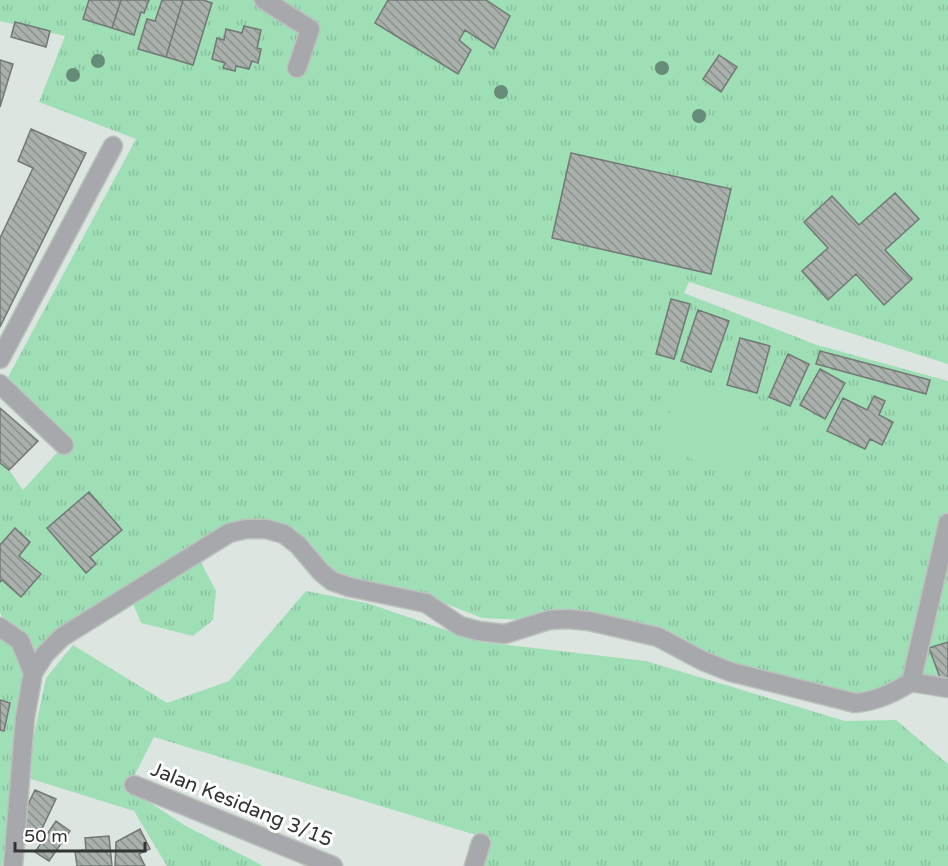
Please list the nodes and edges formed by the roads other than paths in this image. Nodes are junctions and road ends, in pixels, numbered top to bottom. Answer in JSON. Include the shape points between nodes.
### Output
{"nodes":[{"id":1,"x":264,"y":0,"type":"edge"},
{"id":2,"x":297,"y":68,"type":"dead end"},
{"id":3,"x":113,"y":146,"type":"dead end"},
{"id":4,"x":0,"y":359,"type":"edge"},
{"id":5,"x":0,"y":384,"type":"edge"},
{"id":6,"x":64,"y":444,"type":"dead end"},
{"id":7,"x":948,"y":523,"type":"edge"},
{"id":8,"x":0,"y":627,"type":"edge"},
{"id":9,"x":33,"y":673,"type":"junction"},
{"id":10,"x":911,"y":682,"type":"junction"},
{"id":11,"x":948,"y":688,"type":"edge"},
{"id":12,"x":134,"y":784,"type":"dead end"},
{"id":13,"x":481,"y":843,"type":"dead end"},
{"id":14,"x":13,"y":866,"type":"edge"},
{"id":15,"x":333,"y":866,"type":"edge"},
{"id":16,"x":474,"y":866,"type":"edge"}],
"edges":[{"from":1,"to":2,"type":"street","via":[[310,29]]},
{"from":3,"to":4,"type":"street"},
{"from":5,"to":6,"type":"street"},
{"from":7,"to":10,"type":"street"},
{"from":8,"to":9,"type":"street","via":[[20,641]]},
{"from":9,"to":10,"type":"street","via":[[62,637],[229,533],[266,529],[284,534],[298,545],[332,581],[426,603],[460,626],[479,631],[505,634],[549,620],[589,621],[658,637],[731,672],[855,703],[892,694]]},
{"from":9,"to":14,"type":"street","via":[[25,718]]},
{"from":10,"to":11,"type":"street"},
{"from":12,"to":15,"type":"street","name":"Jalan Kesidang 3/15"},
{"from":13,"to":16,"type":"street"}]}
